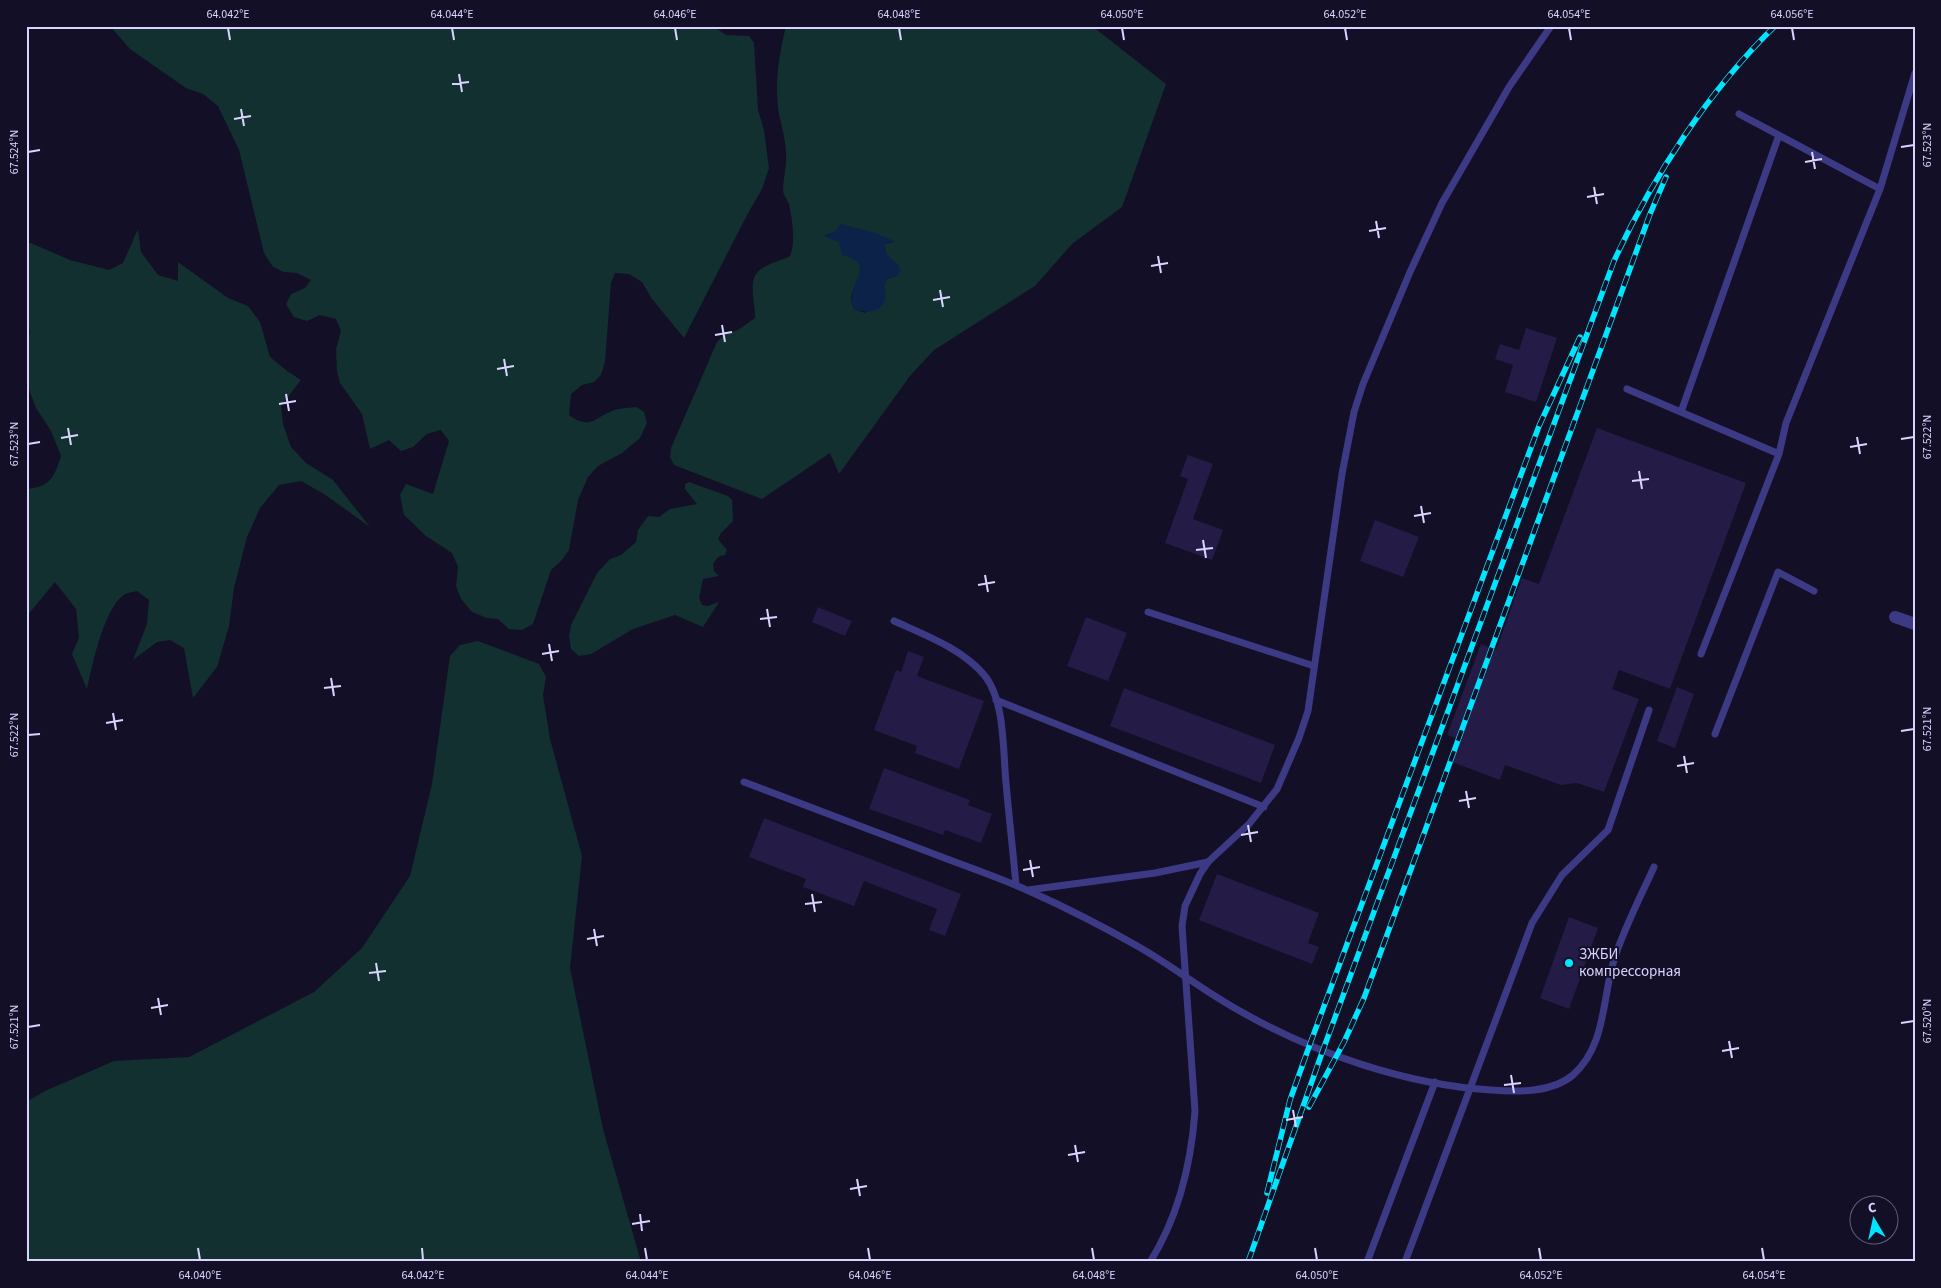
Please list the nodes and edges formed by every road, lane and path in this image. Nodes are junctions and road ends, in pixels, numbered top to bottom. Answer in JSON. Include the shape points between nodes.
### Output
{"nodes":[{"id":1,"x":1551,"y":26,"type":"edge"},
{"id":2,"x":1915,"y":73,"type":"edge"},
{"id":3,"x":1739,"y":114,"type":"dead end"},
{"id":4,"x":1779,"y":135,"type":"junction"},
{"id":5,"x":1880,"y":189,"type":"junction"},
{"id":6,"x":1627,"y":389,"type":"dead end"},
{"id":7,"x":1682,"y":412,"type":"junction"},
{"id":8,"x":1779,"y":454,"type":"junction"},
{"id":9,"x":1814,"y":591,"type":"dead end"},
{"id":10,"x":1148,"y":612,"type":"dead end"},
{"id":11,"x":1895,"y":617,"type":"dead end"},
{"id":12,"x":894,"y":621,"type":"dead end"},
{"id":13,"x":1915,"y":624,"type":"edge"},
{"id":14,"x":1701,"y":654,"type":"dead end"},
{"id":15,"x":1314,"y":666,"type":"junction"},
{"id":16,"x":996,"y":700,"type":"junction"},
{"id":17,"x":1649,"y":710,"type":"dead end"},
{"id":18,"x":1715,"y":734,"type":"dead end"},
{"id":19,"x":744,"y":782,"type":"dead end"},
{"id":20,"x":1264,"y":807,"type":"junction"},
{"id":21,"x":1208,"y":862,"type":"junction"},
{"id":22,"x":1654,"y":867,"type":"dead end"},
{"id":23,"x":1016,"y":885,"type":"junction"},
{"id":24,"x":1028,"y":890,"type":"junction"},
{"id":25,"x":1185,"y":976,"type":"junction"},
{"id":26,"x":1435,"y":1082,"type":"junction"},
{"id":27,"x":1470,"y":1089,"type":"junction"},
{"id":28,"x":1150,"y":1262,"type":"edge"},
{"id":29,"x":1367,"y":1262,"type":"edge"},
{"id":30,"x":1405,"y":1262,"type":"edge"}],
"edges":[{"from":1,"to":15,"type":"lane","via":[[1509,87],[1442,203],[1363,384],[1342,474]]},
{"from":2,"to":5,"type":"lane"},
{"from":3,"to":4,"type":"lane"},
{"from":4,"to":5,"type":"lane"},
{"from":4,"to":7,"type":"lane"},
{"from":5,"to":8,"type":"lane","via":[[1786,423]]},
{"from":6,"to":7,"type":"lane"},
{"from":7,"to":8,"type":"lane"},
{"from":8,"to":14,"type":"lane"},
{"from":9,"to":18,"type":"lane","via":[[1778,572]]},
{"from":10,"to":15,"type":"lane"},
{"from":11,"to":13,"type":"street"},
{"from":12,"to":16,"type":"lane","via":[[934,639],[969,662],[985,676]]},
{"from":15,"to":20,"type":"lane","via":[[1308,711],[1299,738],[1277,789]]},
{"from":16,"to":20,"type":"lane"},
{"from":16,"to":23,"type":"lane"},
{"from":17,"to":27,"type":"lane","via":[[1608,830],[1562,875],[1532,923]]},
{"from":19,"to":23,"type":"lane"},
{"from":20,"to":21,"type":"lane"},
{"from":21,"to":24,"type":"lane","via":[[1155,873]]},
{"from":21,"to":25,"type":"lane","via":[[1184,906]]},
{"from":22,"to":27,"type":"lane","via":[[1614,961],[1603,1017],[1586,1061],[1571,1077],[1553,1086],[1512,1091]]},
{"from":23,"to":24,"type":"lane"},
{"from":24,"to":25,"type":"lane","via":[[1097,924]]},
{"from":25,"to":26,"type":"lane","via":[[1240,1011],[1310,1044],[1382,1071]]},
{"from":25,"to":28,"type":"lane","via":[[1195,1111],[1193,1142],[1179,1203]]},
{"from":26,"to":27,"type":"lane"},
{"from":26,"to":29,"type":"lane"},
{"from":27,"to":30,"type":"lane"}]}
